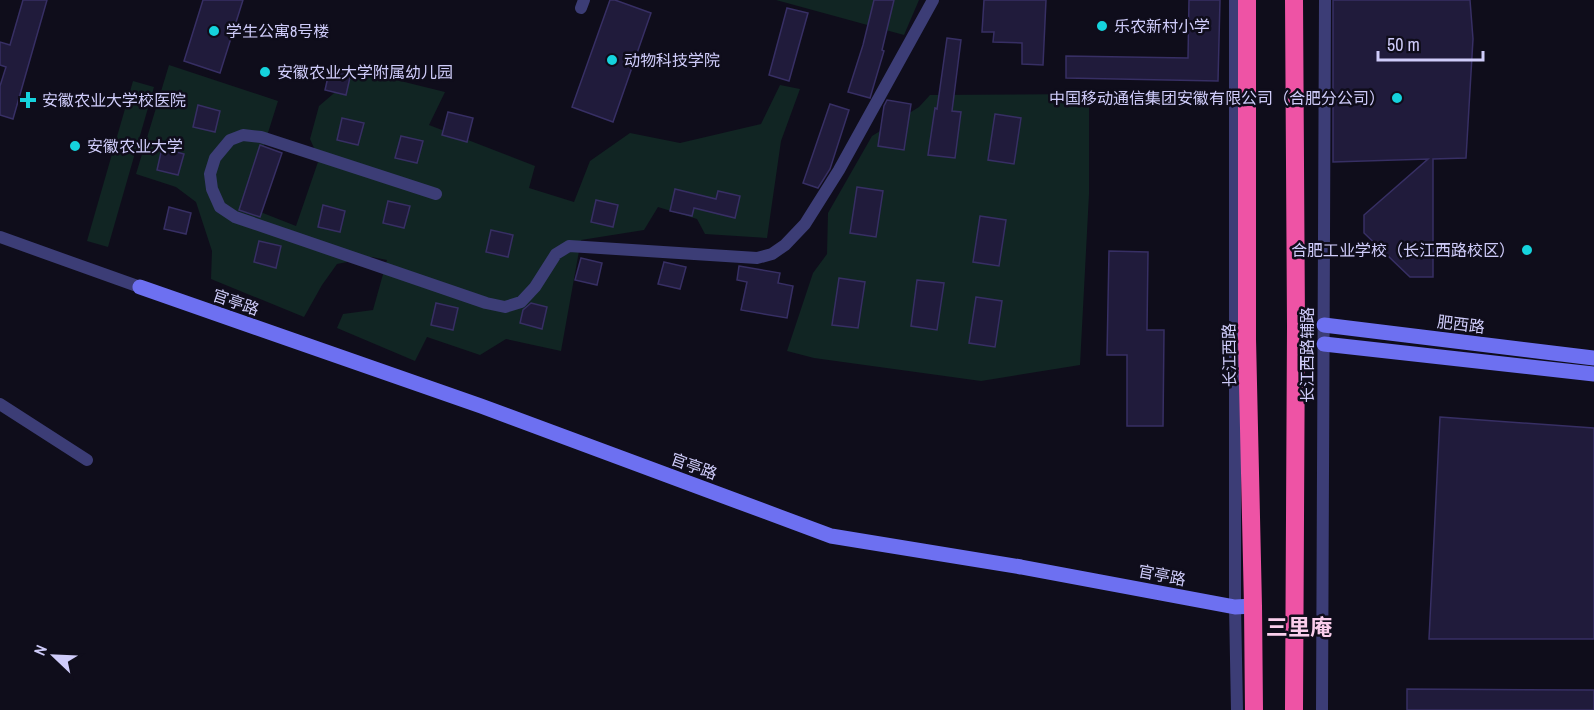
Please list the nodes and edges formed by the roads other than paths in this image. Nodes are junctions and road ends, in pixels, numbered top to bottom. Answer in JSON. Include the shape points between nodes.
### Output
{"nodes":[{"id":1,"x":933,"y":0,"type":"edge"},
{"id":2,"x":1235,"y":0,"type":"edge"},
{"id":3,"x":1247,"y":0,"type":"edge"},
{"id":4,"x":1294,"y":0,"type":"edge"},
{"id":5,"x":1325,"y":0,"type":"edge"},
{"id":6,"x":436,"y":194,"type":"dead end"},
{"id":7,"x":0,"y":237,"type":"edge"},
{"id":8,"x":140,"y":287,"type":"joint"},
{"id":9,"x":1324,"y":325,"type":"junction"},
{"id":10,"x":1323,"y":344,"type":"junction"},
{"id":11,"x":1594,"y":358,"type":"edge"},
{"id":12,"x":1594,"y":374,"type":"edge"},
{"id":13,"x":0,"y":404,"type":"edge"},
{"id":14,"x":87,"y":460,"type":"dead end"},
{"id":15,"x":1253,"y":606,"type":"junction"},
{"id":16,"x":1234,"y":607,"type":"junction"},
{"id":17,"x":1237,"y":710,"type":"edge"},
{"id":18,"x":1254,"y":710,"type":"edge"},
{"id":19,"x":1294,"y":710,"type":"edge"},
{"id":20,"x":1322,"y":710,"type":"edge"}],
"edges":[{"from":1,"to":6,"type":"street","via":[[839,171],[805,224],[785,245],[757,258],[569,246],[556,254],[521,302],[505,307],[235,217],[220,207],[210,174],[215,158],[230,140],[243,135],[261,137]]},
{"from":2,"to":16,"type":"street"},
{"from":3,"to":15,"type":"highway","name":"长江西路","via":[[1247,339]]},
{"from":4,"to":19,"type":"highway"},
{"from":5,"to":9,"type":"street","name":"长江西路辅路"},
{"from":7,"to":8,"type":"street"},
{"from":8,"to":16,"type":"street","name":"官亭路","via":[[481,406],[831,536]]},
{"from":9,"to":10,"type":"street","name":"长江西路辅路"},
{"from":9,"to":11,"type":"street","name":"肥西路"},
{"from":10,"to":12,"type":"street"},
{"from":10,"to":20,"type":"street","name":"长江西路辅路"},
{"from":13,"to":14,"type":"street"},
{"from":15,"to":16,"type":"street","name":"官亭路"},
{"from":15,"to":18,"type":"highway","name":"长江西路"},
{"from":16,"to":17,"type":"street"}]}
